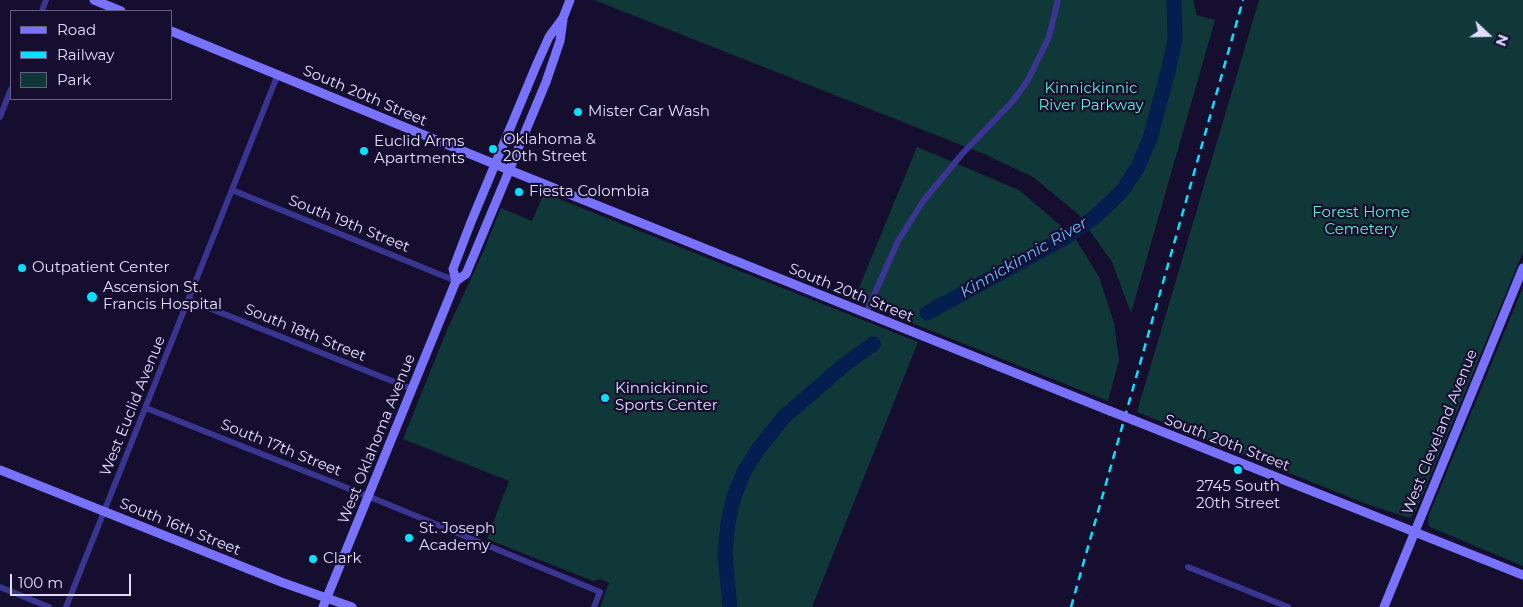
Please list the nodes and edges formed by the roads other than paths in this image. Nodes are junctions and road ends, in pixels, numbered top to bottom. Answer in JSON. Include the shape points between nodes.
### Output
{"nodes":[{"id":1,"x":94,"y":0,"type":"edge"},
{"id":2,"x":570,"y":0,"type":"edge"},
{"id":3,"x":1058,"y":0,"type":"edge"},
{"id":4,"x":119,"y":10,"type":"edge"},
{"id":5,"x":563,"y":18,"type":"junction"},
{"id":6,"x":172,"y":31,"type":"edge"},
{"id":7,"x":278,"y":74,"type":"junction"},
{"id":8,"x":525,"y":92,"type":"junction"},
{"id":9,"x":539,"y":98,"type":"junction"},
{"id":10,"x":3,"y":100,"type":"edge"},
{"id":11,"x":0,"y":116,"type":"edge"},
{"id":12,"x":495,"y":164,"type":"junction"},
{"id":13,"x":509,"y":170,"type":"junction"},
{"id":14,"x":232,"y":190,"type":"junction"},
{"id":15,"x":1523,"y":268,"type":"edge"},
{"id":16,"x":456,"y":280,"type":"junction"},
{"id":17,"x":189,"y":300,"type":"junction"},
{"id":18,"x":866,"y":313,"type":"junction"},
{"id":19,"x":412,"y":389,"type":"junction"},
{"id":20,"x":146,"y":408,"type":"junction"},
{"id":21,"x":0,"y":470,"type":"edge"},
{"id":22,"x":368,"y":496,"type":"junction"},
{"id":23,"x":104,"y":512,"type":"junction"},
{"id":24,"x":1415,"y":531,"type":"junction"},
{"id":25,"x":1188,"y":567,"type":"dead end"},
{"id":26,"x":1523,"y":575,"type":"edge"},
{"id":27,"x":0,"y":588,"type":"edge"},
{"id":28,"x":325,"y":603,"type":"edge"},
{"id":29,"x":49,"y":607,"type":"edge"},
{"id":30,"x":66,"y":607,"type":"edge"},
{"id":31,"x":352,"y":607,"type":"edge"},
{"id":32,"x":594,"y":607,"type":"edge"},
{"id":33,"x":1288,"y":607,"type":"edge"},
{"id":34,"x":1384,"y":607,"type":"edge"}],
"edges":[{"from":1,"to":4,"type":"street"},
{"from":2,"to":5,"type":"street","name":"West Oklahoma Avenue"},
{"from":3,"to":18,"type":"street","via":[[1048,37],[1028,80],[924,200],[898,241]]},
{"from":5,"to":8,"type":"street","name":"West Oklahoma Avenue","via":[[549,36]]},
{"from":5,"to":9,"type":"street","name":"West Oklahoma Avenue","via":[[560,41]]},
{"from":6,"to":7,"type":"street","name":"South 20th Street"},
{"from":7,"to":12,"type":"street","name":"South 20th Street"},
{"from":7,"to":14,"type":"street","name":"West Euclid Avenue"},
{"from":8,"to":9,"type":"street"},
{"from":8,"to":12,"type":"street","name":"West Oklahoma Avenue"},
{"from":9,"to":13,"type":"street","name":"West Oklahoma Avenue"},
{"from":10,"to":11,"type":"street"},
{"from":12,"to":13,"type":"street","name":"South 20th Street"},
{"from":12,"to":16,"type":"street","name":"West Oklahoma Avenue","via":[[453,269]]},
{"from":13,"to":16,"type":"street","name":"West Oklahoma Avenue","via":[[466,274]]},
{"from":13,"to":18,"type":"street","name":"South 20th Street"},
{"from":14,"to":16,"type":"street","name":"South 19th Street"},
{"from":14,"to":17,"type":"street","name":"West Euclid Avenue"},
{"from":15,"to":24,"type":"street","name":"West Cleveland Avenue"},
{"from":16,"to":19,"type":"street","name":"West Oklahoma Avenue"},
{"from":17,"to":19,"type":"street","name":"South 18th Street"},
{"from":17,"to":20,"type":"street","name":"West Euclid Avenue"},
{"from":18,"to":24,"type":"street","name":"South 20th Street","bridge":true},
{"from":19,"to":22,"type":"street","name":"West Oklahoma Avenue"},
{"from":20,"to":22,"type":"street","name":"South 17th Street"},
{"from":20,"to":23,"type":"street","name":"West Euclid Avenue"},
{"from":21,"to":23,"type":"street","name":"South 16th Street"},
{"from":22,"to":28,"type":"street","name":"West Oklahoma Avenue"},
{"from":22,"to":32,"type":"street","name":"South 17th Street","via":[[600,592]]},
{"from":23,"to":28,"type":"street","name":"South 16th Street","via":[[281,582]]},
{"from":23,"to":30,"type":"street","name":"West Euclid Avenue"},
{"from":24,"to":26,"type":"street","name":"South 20th Street"},
{"from":24,"to":34,"type":"street","name":"West Cleveland Avenue"},
{"from":25,"to":33,"type":"street"},
{"from":27,"to":29,"type":"street"},
{"from":28,"to":31,"type":"street","name":"South 16th Street"}]}
